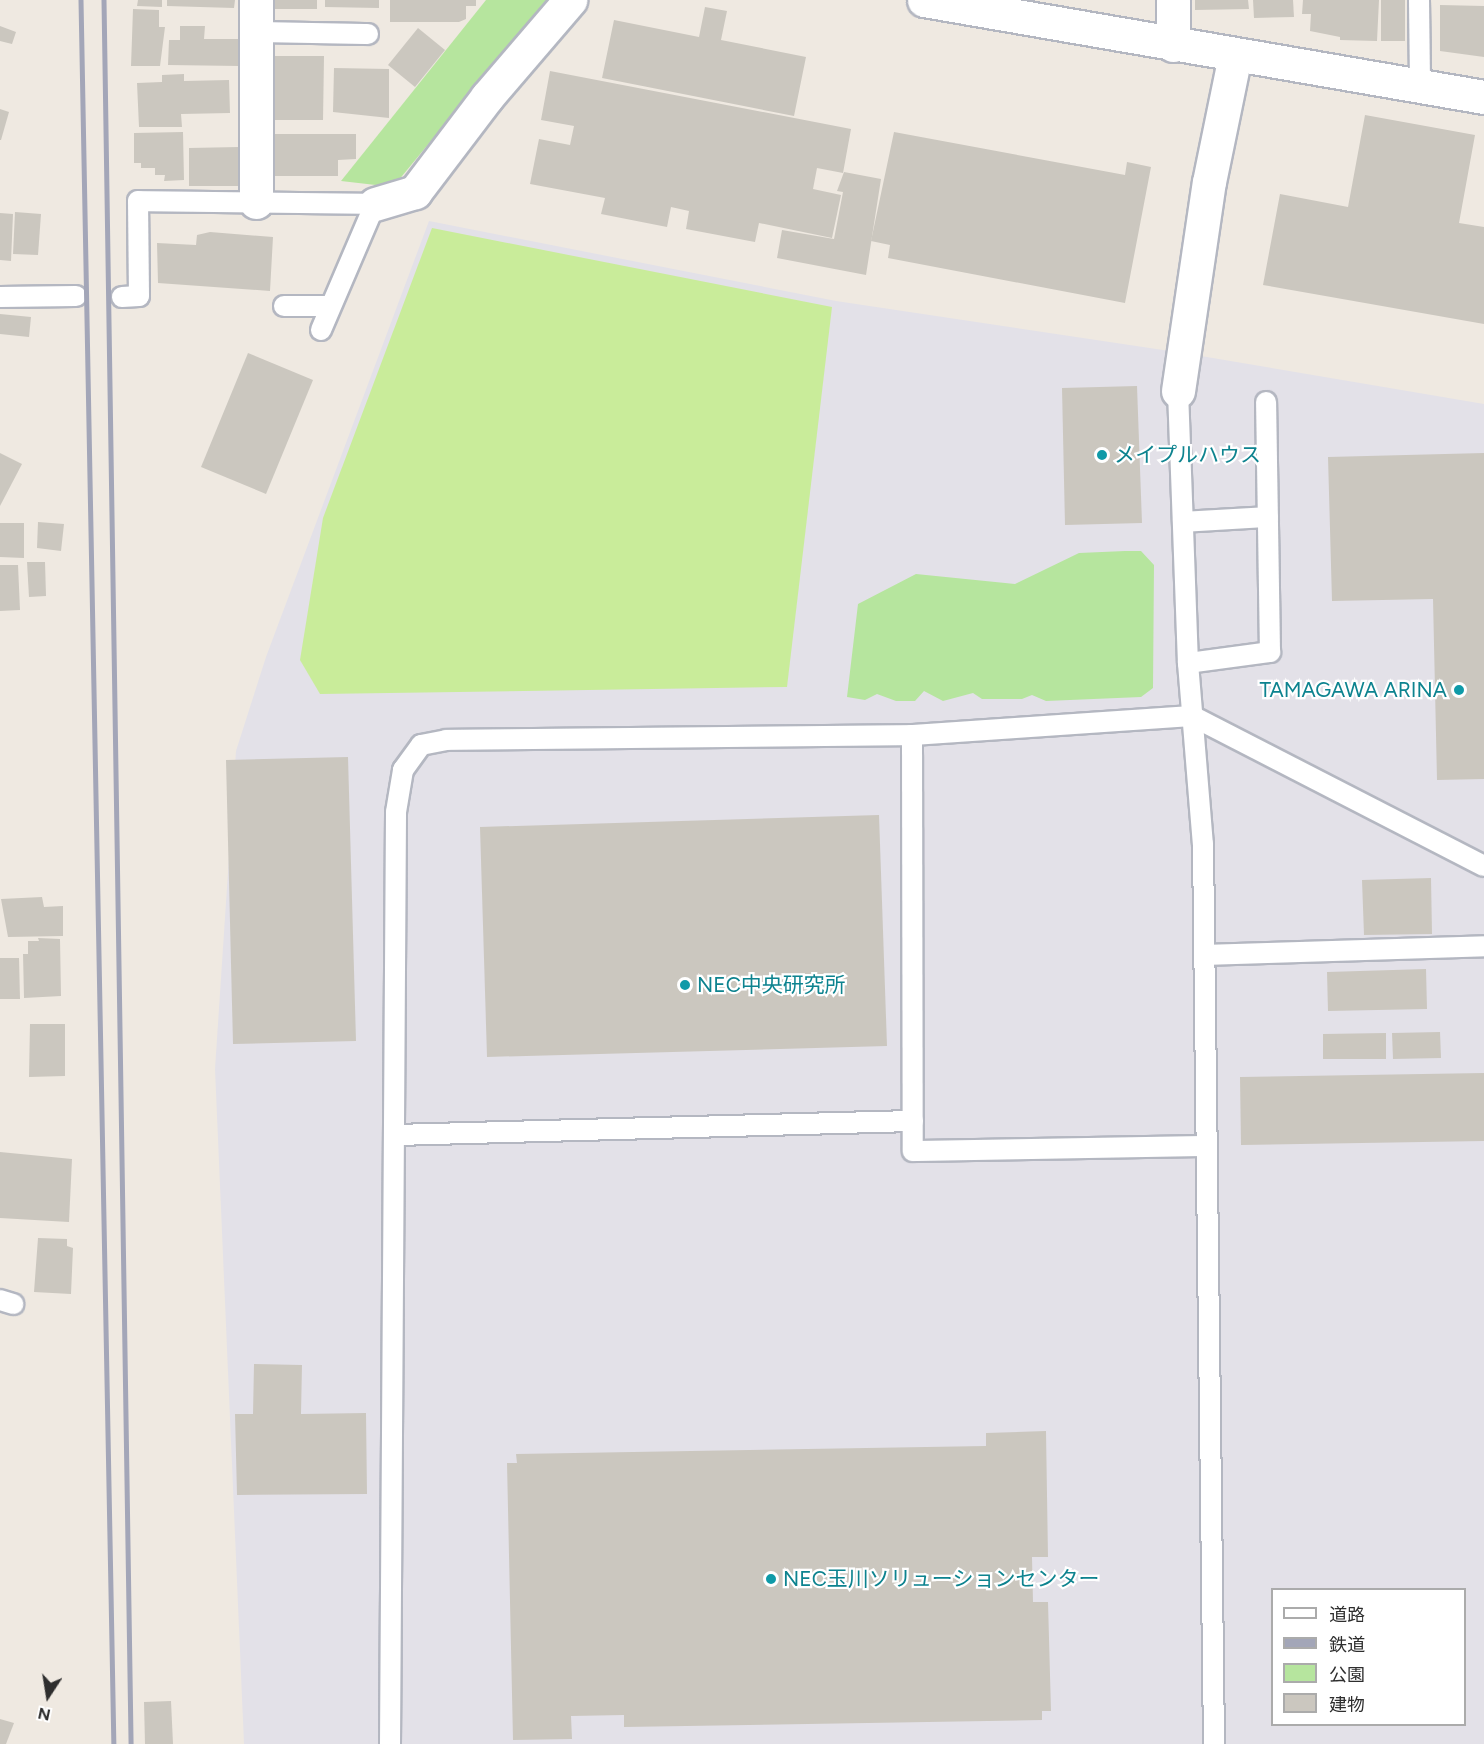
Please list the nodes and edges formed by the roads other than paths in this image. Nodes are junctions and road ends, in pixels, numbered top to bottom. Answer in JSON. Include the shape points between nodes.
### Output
{"nodes":[{"id":1,"x":256,"y":0,"type":"edge"},
{"id":2,"x":570,"y":0,"type":"edge"},
{"id":3,"x":924,"y":0,"type":"edge"},
{"id":4,"x":1173,"y":0,"type":"edge"},
{"id":5,"x":1419,"y":0,"type":"edge"},
{"id":6,"x":993,"y":6,"type":"edge"},
{"id":7,"x":256,"y":32,"type":"junction"},
{"id":8,"x":368,"y":34,"type":"dead end"},
{"id":9,"x":1173,"y":45,"type":"junction"},
{"id":10,"x":1235,"y":55,"type":"junction"},
{"id":11,"x":1420,"y":86,"type":"junction"},
{"id":12,"x":1484,"y":97,"type":"edge"},
{"id":13,"x":256,"y":202,"type":"junction"},
{"id":14,"x":375,"y":204,"type":"junction"},
{"id":15,"x":76,"y":296,"type":"dead end"},
{"id":16,"x":0,"y":297,"type":"edge"},
{"id":17,"x":122,"y":297,"type":"dead end"},
{"id":18,"x":284,"y":306,"type":"dead end"},
{"id":19,"x":330,"y":306,"type":"junction"},
{"id":20,"x":321,"y":330,"type":"dead end"},
{"id":21,"x":1178,"y":391,"type":"joint"},
{"id":22,"x":1266,"y":402,"type":"dead end"},
{"id":23,"x":1268,"y":517,"type":"junction"},
{"id":24,"x":1183,"y":522,"type":"junction"},
{"id":25,"x":1188,"y":663,"type":"junction"},
{"id":26,"x":1192,"y":716,"type":"junction"},
{"id":27,"x":912,"y":735,"type":"junction"},
{"id":28,"x":1484,"y":866,"type":"edge"},
{"id":29,"x":1484,"y":946,"type":"edge"},
{"id":30,"x":1205,"y":955,"type":"junction"},
{"id":31,"x":913,"y":1121,"type":"junction"},
{"id":32,"x":395,"y":1135,"type":"junction"},
{"id":33,"x":1207,"y":1146,"type":"junction"},
{"id":34,"x":390,"y":1744,"type":"edge"},
{"id":35,"x":1214,"y":1744,"type":"edge"}],
"edges":[{"from":1,"to":7,"type":"street"},
{"from":2,"to":14,"type":"street","via":[[487,97],[415,192]]},
{"from":3,"to":6,"type":"street"},
{"from":4,"to":9,"type":"street"},
{"from":5,"to":11,"type":"lane"},
{"from":6,"to":9,"type":"street"},
{"from":7,"to":8,"type":"lane"},
{"from":7,"to":13,"type":"street"},
{"from":9,"to":10,"type":"street"},
{"from":10,"to":11,"type":"street"},
{"from":10,"to":21,"type":"street","via":[[1209,182]]},
{"from":11,"to":12,"type":"street"},
{"from":13,"to":14,"type":"lane"},
{"from":13,"to":17,"type":"lane","via":[[138,201],[139,296]]},
{"from":14,"to":19,"type":"lane"},
{"from":15,"to":16,"type":"lane"},
{"from":18,"to":19,"type":"lane"},
{"from":19,"to":20,"type":"lane"},
{"from":21,"to":24,"type":"lane"},
{"from":22,"to":23,"type":"lane"},
{"from":23,"to":24,"type":"lane"},
{"from":23,"to":25,"type":"lane","via":[[1270,652]]},
{"from":24,"to":25,"type":"lane"},
{"from":25,"to":26,"type":"lane"},
{"from":26,"to":27,"type":"lane"},
{"from":26,"to":28,"type":"lane"},
{"from":26,"to":30,"type":"lane","via":[[1203,844]]},
{"from":27,"to":31,"type":"lane"},
{"from":27,"to":32,"type":"lane","via":[[446,740],[421,745],[403,770],[396,812]]},
{"from":29,"to":30,"type":"lane"},
{"from":30,"to":33,"type":"lane"},
{"from":31,"to":32,"type":"lane"},
{"from":31,"to":33,"type":"lane","via":[[913,1151]]},
{"from":32,"to":34,"type":"lane"},
{"from":33,"to":35,"type":"lane"}]}
